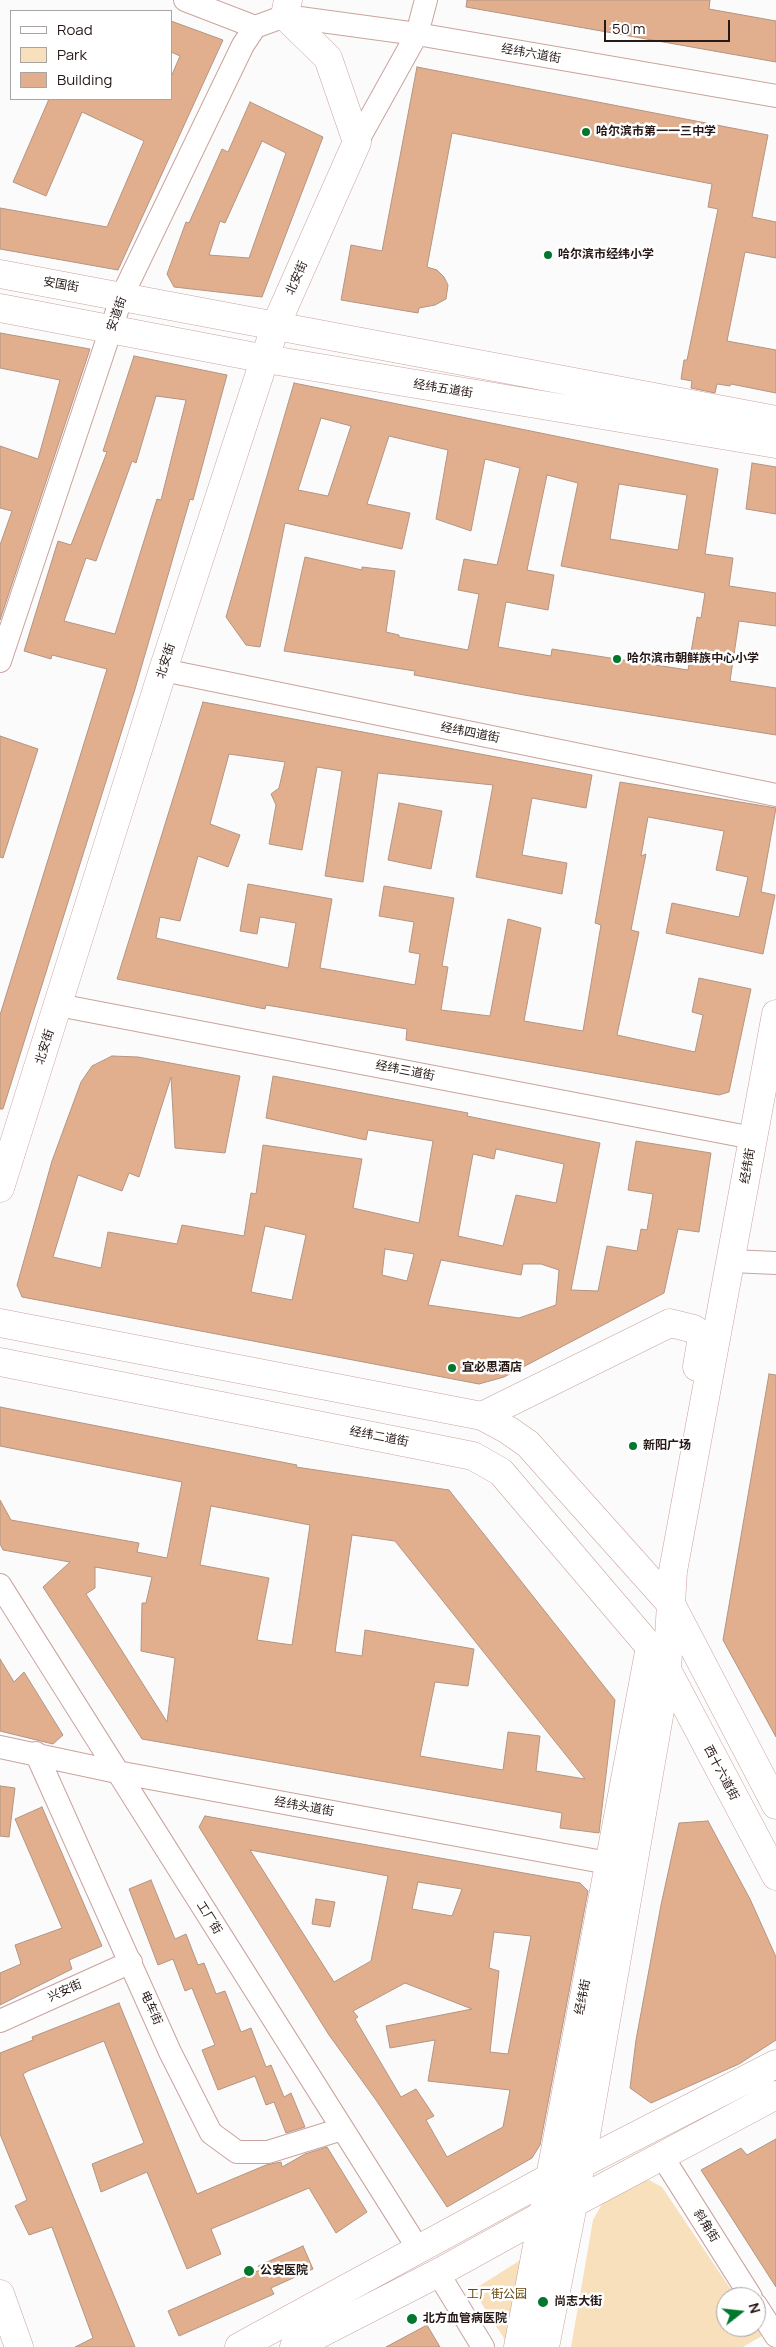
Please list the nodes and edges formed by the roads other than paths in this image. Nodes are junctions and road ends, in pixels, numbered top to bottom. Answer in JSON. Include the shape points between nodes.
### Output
{"nodes":[{"id":1,"x":185,"y":0,"type":"edge"},
{"id":2,"x":426,"y":0,"type":"edge"},
{"id":3,"x":287,"y":8,"type":"edge"},
{"id":4,"x":255,"y":27,"type":"junction"},
{"id":5,"x":417,"y":34,"type":"junction"},
{"id":6,"x":776,"y":96,"type":"edge"},
{"id":7,"x":357,"y":142,"type":"junction"},
{"id":8,"x":0,"y":274,"type":"edge"},
{"id":9,"x":122,"y":296,"type":"junction"},
{"id":10,"x":0,"y":308,"type":"edge"},
{"id":11,"x":275,"y":327,"type":"junction"},
{"id":12,"x":111,"y":330,"type":"junction"},
{"id":13,"x":266,"y":359,"type":"junction"},
{"id":14,"x":776,"y":420,"type":"edge"},
{"id":15,"x":776,"y":444,"type":"edge"},
{"id":16,"x":0,"y":662,"type":"edge"},
{"id":17,"x":163,"y":670,"type":"junction"},
{"id":18,"x":776,"y":795,"type":"edge"},
{"id":19,"x":58,"y":1005,"type":"junction"},
{"id":20,"x":776,"y":1014,"type":"edge"},
{"id":21,"x":753,"y":1138,"type":"junction"},
{"id":22,"x":0,"y":1188,"type":"edge"},
{"id":23,"x":731,"y":1261,"type":"junction"},
{"id":24,"x":776,"y":1263,"type":"edge"},
{"id":25,"x":0,"y":1323,"type":"edge"},
{"id":26,"x":0,"y":1362,"type":"edge"},
{"id":27,"x":482,"y":1416,"type":"junction"},
{"id":28,"x":673,"y":1571,"type":"junction"},
{"id":29,"x":0,"y":1585,"type":"edge"},
{"id":30,"x":671,"y":1604,"type":"junction"},
{"id":31,"x":650,"y":1647,"type":"junction"},
{"id":32,"x":667,"y":1670,"type":"junction"},
{"id":33,"x":0,"y":1747,"type":"edge"},
{"id":34,"x":36,"y":1753,"type":"junction"},
{"id":35,"x":117,"y":1772,"type":"junction"},
{"id":36,"x":776,"y":1805,"type":"edge"},
{"id":37,"x":608,"y":1863,"type":"junction"},
{"id":38,"x":776,"y":1876,"type":"edge"},
{"id":39,"x":131,"y":1962,"type":"junction"},
{"id":40,"x":0,"y":2021,"type":"edge"},
{"id":41,"x":776,"y":2064,"type":"edge"},
{"id":42,"x":776,"y":2095,"type":"edge"},
{"id":43,"x":342,"y":2130,"type":"junction"},
{"id":44,"x":662,"y":2156,"type":"junction"},
{"id":45,"x":581,"y":2164,"type":"junction"},
{"id":46,"x":550,"y":2178,"type":"junction"},
{"id":47,"x":574,"y":2203,"type":"junction"},
{"id":48,"x":543,"y":2215,"type":"junction"},
{"id":49,"x":419,"y":2250,"type":"junction"},
{"id":50,"x":438,"y":2273,"type":"junction"},
{"id":51,"x":745,"y":2287,"type":"edge"},
{"id":52,"x":0,"y":2294,"type":"edge"},
{"id":53,"x":766,"y":2320,"type":"edge"},
{"id":54,"x":776,"y":2336,"type":"edge"},
{"id":55,"x":19,"y":2347,"type":"edge"},
{"id":56,"x":240,"y":2347,"type":"edge"},
{"id":57,"x":294,"y":2347,"type":"edge"},
{"id":58,"x":483,"y":2347,"type":"edge"},
{"id":59,"x":518,"y":2347,"type":"edge"},
{"id":60,"x":545,"y":2347,"type":"edge"}],
"edges":[{"from":1,"to":4,"type":"street"},
{"from":2,"to":5,"type":"street","name":"北安街"},
{"from":3,"to":4,"type":"street"},
{"from":3,"to":5,"type":"street","name":"经纬六道街"},
{"from":3,"to":7,"type":"main road","via":[[328,58]]},
{"from":4,"to":9,"type":"street","name":"安道街","via":[[243,45]]},
{"from":5,"to":6,"type":"street","name":"经纬六道街"},
{"from":5,"to":7,"type":"street","name":"北安街"},
{"from":7,"to":11,"type":"main road","name":"北安街"},
{"from":8,"to":9,"type":"main road","name":"安国街"},
{"from":9,"to":11,"type":"main road"},
{"from":9,"to":12,"type":"street","name":"安道街"},
{"from":10,"to":12,"type":"main road"},
{"from":11,"to":13,"type":"main road","name":"北安街"},
{"from":11,"to":14,"type":"main road"},
{"from":12,"to":13,"type":"main road","name":"经纬五道街"},
{"from":12,"to":16,"type":"street","name":"安道街"},
{"from":13,"to":15,"type":"main road","name":"经纬五道街"},
{"from":13,"to":17,"type":"main road","name":"北安街"},
{"from":17,"to":18,"type":"street","name":"经纬四道街"},
{"from":17,"to":19,"type":"main road","name":"北安街"},
{"from":19,"to":21,"type":"street","name":"经纬三道街"},
{"from":19,"to":22,"type":"main road","name":"北安街"},
{"from":20,"to":21,"type":"main road","name":"经纬街"},
{"from":21,"to":23,"type":"main road","name":"经纬街"},
{"from":23,"to":24,"type":"street"},
{"from":23,"to":28,"type":"main road","name":"经纬街"},
{"from":25,"to":27,"type":"main road"},
{"from":26,"to":31,"type":"main road","name":"经纬二道街","via":[[473,1456],[501,1472]]},
{"from":27,"to":28,"type":"main road","via":[[670,1323],[694,1329],[702,1337],[664,1553]]},
{"from":27,"to":30,"type":"main road","via":[[528,1444]]},
{"from":28,"to":30,"type":"main road","name":"经纬街"},
{"from":29,"to":35,"type":"street","name":"工厂街"},
{"from":30,"to":32,"type":"main road","name":"经纬街"},
{"from":30,"to":36,"type":"main road"},
{"from":31,"to":32,"type":"main road","name":"经纬二道街"},
{"from":31,"to":37,"type":"main road","name":"经纬街"},
{"from":32,"to":38,"type":"main road","name":"西十六道街"},
{"from":32,"to":45,"type":"main road"},
{"from":33,"to":34,"type":"street","name":"经纬头道街"},
{"from":34,"to":35,"type":"street","name":"经纬头道街"},
{"from":34,"to":39,"type":"street","name":"电车街"},
{"from":35,"to":37,"type":"street","name":"经纬头道街"},
{"from":35,"to":43,"type":"street","name":"工厂街"},
{"from":37,"to":46,"type":"main road","name":"经纬街"},
{"from":39,"to":40,"type":"street","name":"兴安街"},
{"from":39,"to":43,"type":"street","name":"电车街","via":[[170,2052],[211,2133],[237,2152],[268,2152]]},
{"from":41,"to":45,"type":"main road"},
{"from":42,"to":44,"type":"main road"},
{"from":43,"to":49,"type":"street","name":"工厂街"},
{"from":44,"to":47,"type":"main road"},
{"from":44,"to":51,"type":"street","name":"斜角街"},
{"from":45,"to":46,"type":"main road"},
{"from":45,"to":47,"type":"main road"},
{"from":46,"to":48,"type":"main road","name":"经纬街"},
{"from":46,"to":49,"type":"main road"},
{"from":47,"to":48,"type":"main road"},
{"from":47,"to":60,"type":"main road"},
{"from":48,"to":50,"type":"main road"},
{"from":48,"to":59,"type":"main road","name":"经纬街"},
{"from":49,"to":56,"type":"main road"},
{"from":50,"to":57,"type":"main road"},
{"from":50,"to":58,"type":"street"},
{"from":52,"to":55,"type":"main road"},
{"from":53,"to":54,"type":"street"}]}
